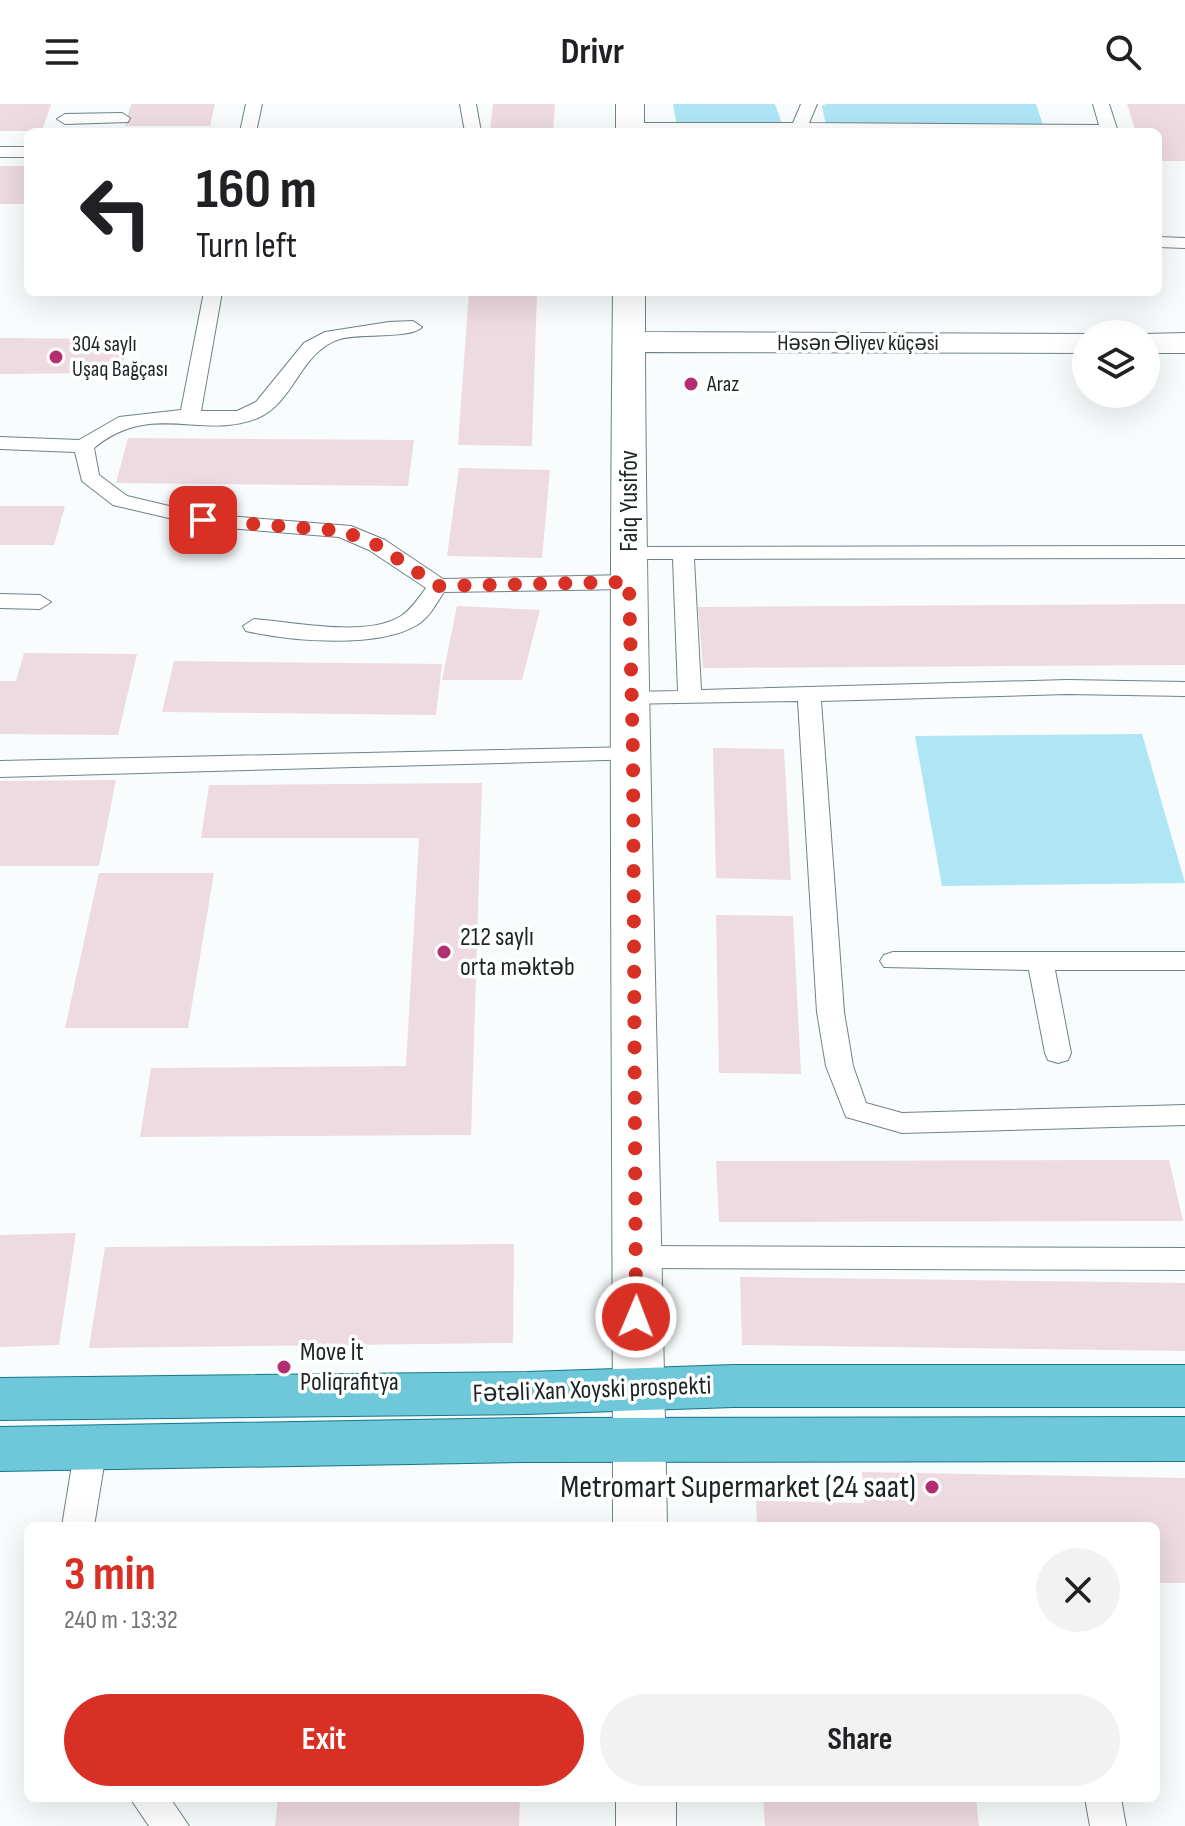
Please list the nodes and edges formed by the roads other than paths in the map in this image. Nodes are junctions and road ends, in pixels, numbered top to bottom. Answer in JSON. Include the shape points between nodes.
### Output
{"nodes":[{"id":1,"x":254,"y":104,"type":"edge"},
{"id":2,"x":468,"y":104,"type":"edge"},
{"id":3,"x":809,"y":104,"type":"edge"},
{"id":4,"x":1101,"y":104,"type":"edge"},
{"id":5,"x":66,"y":118,"type":"edge"},
{"id":6,"x":122,"y":118,"type":"edge"},
{"id":7,"x":630,"y":121,"type":"edge"},
{"id":8,"x":249,"y":128,"type":"edge"},
{"id":9,"x":472,"y":128,"type":"edge"},
{"id":10,"x":799,"y":128,"type":"joint"},
{"id":11,"x":1108,"y":128,"type":"edge"},
{"id":12,"x":0,"y":152,"type":"edge"},
{"id":13,"x":24,"y":152,"type":"edge"},
{"id":14,"x":1162,"y":242,"type":"edge"},
{"id":15,"x":1185,"y":243,"type":"edge"},
{"id":16,"x":212,"y":296,"type":"edge"},
{"id":17,"x":629,"y":296,"type":"edge"},
{"id":18,"x":413,"y":327,"type":"dead end"},
{"id":19,"x":630,"y":342,"type":"junction"},
{"id":20,"x":1072,"y":343,"type":"edge"},
{"id":21,"x":1160,"y":343,"type":"edge"},
{"id":22,"x":1185,"y":343,"type":"edge"},
{"id":23,"x":190,"y":416,"type":"junction"},
{"id":24,"x":0,"y":443,"type":"edge"},
{"id":25,"x":84,"y":446,"type":"junction"},
{"id":26,"x":1185,"y":552,"type":"edge"},
{"id":27,"x":683,"y":553,"type":"junction"},
{"id":28,"x":628,"y":568,"type":"junction"},
{"id":29,"x":438,"y":586,"type":"junction"},
{"id":30,"x":0,"y":601,"type":"edge"},
{"id":31,"x":40,"y":602,"type":"dead end"},
{"id":32,"x":254,"y":626,"type":"dead end"},
{"id":33,"x":1185,"y":689,"type":"edge"},
{"id":34,"x":809,"y":694,"type":"junction"},
{"id":35,"x":690,"y":697,"type":"junction"},
{"id":36,"x":629,"y":699,"type":"junction"},
{"id":37,"x":633,"y":754,"type":"junction"},
{"id":38,"x":0,"y":769,"type":"edge"},
{"id":39,"x":893,"y":961,"type":"dead end"},
{"id":40,"x":1185,"y":961,"type":"edge"},
{"id":41,"x":1040,"y":962,"type":"junction"},
{"id":42,"x":1058,"y":1053,"type":"dead end"},
{"id":43,"x":1185,"y":1115,"type":"edge"},
{"id":44,"x":638,"y":1257,"type":"junction"},
{"id":45,"x":1185,"y":1259,"type":"edge"},
{"id":46,"x":1185,"y":1386,"type":"edge"},
{"id":47,"x":0,"y":1399,"type":"edge"},
{"id":48,"x":639,"y":1415,"type":"junction"},
{"id":49,"x":1185,"y":1439,"type":"edge"},
{"id":50,"x":91,"y":1447,"type":"junction"},
{"id":51,"x":0,"y":1449,"type":"edge"},
{"id":52,"x":79,"y":1522,"type":"edge"},
{"id":53,"x":640,"y":1522,"type":"edge"},
{"id":54,"x":151,"y":1802,"type":"edge"},
{"id":55,"x":646,"y":1802,"type":"edge"},
{"id":56,"x":1104,"y":1802,"type":"edge"},
{"id":57,"x":171,"y":1826,"type":"edge"},
{"id":58,"x":646,"y":1826,"type":"edge"},
{"id":59,"x":1108,"y":1826,"type":"edge"}],
"edges":[{"from":1,"to":8,"type":"lane"},
{"from":2,"to":9,"type":"lane"},
{"from":3,"to":10,"type":"lane"},
{"from":4,"to":11,"type":"lane"},
{"from":5,"to":6,"type":"lane"},
{"from":7,"to":10,"type":"lane"},
{"from":12,"to":13,"type":"lane"},
{"from":14,"to":15,"type":"lane"},
{"from":16,"to":23,"type":"lane"},
{"from":17,"to":19,"type":"street","name":"Faiq Yusifov"},
{"from":18,"to":23,"type":"lane","via":[[337,334],[313,344],[284,385],[255,411],[225,418]]},
{"from":19,"to":20,"type":"street","name":"Həsən Əliyev küçəsi"},
{"from":19,"to":28,"type":"street","name":"Faiq Yusifov"},
{"from":21,"to":22,"type":"street"},
{"from":23,"to":25,"type":"lane","via":[[131,419],[99,432]]},
{"from":24,"to":25,"type":"lane"},
{"from":25,"to":29,"type":"lane","via":[[89,477],[120,501],[203,520],[343,531],[377,545]]},
{"from":26,"to":27,"type":"lane"},
{"from":27,"to":28,"type":"lane"},
{"from":27,"to":35,"type":"lane"},
{"from":28,"to":29,"type":"lane"},
{"from":28,"to":36,"type":"street","name":"Faiq Yusifov"},
{"from":29,"to":32,"type":"lane","via":[[411,620],[390,629],[368,633]]},
{"from":30,"to":31,"type":"lane"},
{"from":33,"to":34,"type":"lane"},
{"from":34,"to":35,"type":"lane"},
{"from":34,"to":43,"type":"lane","via":[[838,1064],[842,1087],[856,1110],[902,1123]]},
{"from":35,"to":36,"type":"lane"},
{"from":36,"to":37,"type":"street","name":"Faiq Yusifov"},
{"from":37,"to":38,"type":"lane"},
{"from":37,"to":44,"type":"street","name":"Faiq Yusifov"},
{"from":39,"to":41,"type":"lane"},
{"from":40,"to":41,"type":"lane"},
{"from":41,"to":42,"type":"lane"},
{"from":44,"to":45,"type":"lane"},
{"from":44,"to":48,"type":"street","name":"Faiq Yusifov"},
{"from":46,"to":48,"type":"main road","name":"Fətəli Xan Xoyski prospekti","via":[[734,1386]]},
{"from":47,"to":48,"type":"main road","name":"Fətəli Xan Xoyski prospekti"},
{"from":48,"to":49,"type":"main road","name":"Fətəli Xan Xoyski prospekti"},
{"from":48,"to":50,"type":"main road","name":"Fətəli Xan Xoyski prospekti"},
{"from":48,"to":53,"type":"street","name":"Faiq Yusifov"},
{"from":50,"to":51,"type":"main road","name":"Fətəli Xan Xoyski prospekti"},
{"from":50,"to":52,"type":"lane"},
{"from":54,"to":57,"type":"lane"},
{"from":55,"to":58,"type":"street"},
{"from":56,"to":59,"type":"lane"}]}
